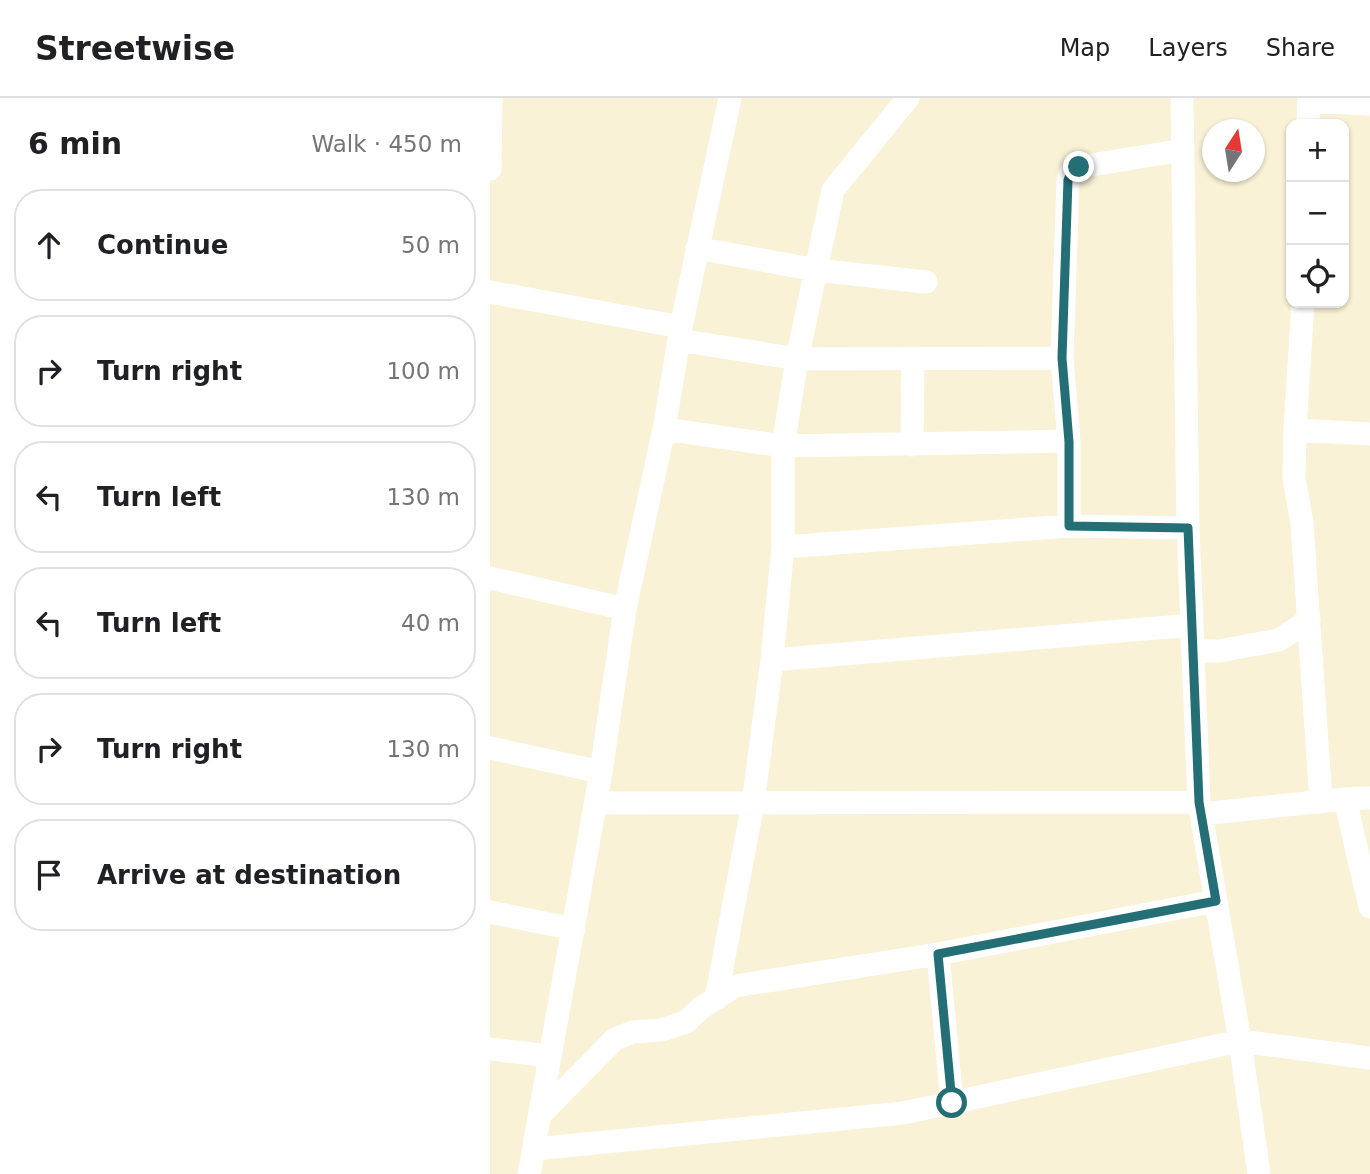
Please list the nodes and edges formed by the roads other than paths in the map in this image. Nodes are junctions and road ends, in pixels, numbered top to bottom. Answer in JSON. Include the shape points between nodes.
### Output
{"nodes":[{"id":1,"x":491,"y":98,"type":"edge"},
{"id":2,"x":730,"y":98,"type":"edge"},
{"id":3,"x":908,"y":98,"type":"edge"},
{"id":4,"x":1182,"y":98,"type":"edge"},
{"id":5,"x":1309,"y":99,"type":"edge"},
{"id":6,"x":1370,"y":104,"type":"edge"},
{"id":7,"x":1308,"y":119,"type":"edge"},
{"id":8,"x":1183,"y":150,"type":"junction"},
{"id":9,"x":490,"y":169,"type":"edge"},
{"id":10,"x":698,"y":248,"type":"junction"},
{"id":11,"x":816,"y":270,"type":"junction"},
{"id":12,"x":926,"y":282,"type":"dead end"},
{"id":13,"x":490,"y":292,"type":"edge"},
{"id":14,"x":1303,"y":308,"type":"edge"},
{"id":15,"x":680,"y":334,"type":"junction"},
{"id":16,"x":1062,"y":358,"type":"junction"},
{"id":17,"x":797,"y":359,"type":"junction"},
{"id":18,"x":913,"y":359,"type":"junction"},
{"id":19,"x":664,"y":429,"type":"junction"},
{"id":20,"x":1295,"y":430,"type":"junction"},
{"id":21,"x":1370,"y":434,"type":"edge"},
{"id":22,"x":1069,"y":442,"type":"junction"},
{"id":23,"x":912,"y":445,"type":"junction"},
{"id":24,"x":783,"y":446,"type":"junction"},
{"id":25,"x":1069,"y":526,"type":"junction"},
{"id":26,"x":1188,"y":528,"type":"junction"},
{"id":27,"x":783,"y":548,"type":"junction"},
{"id":28,"x":490,"y":578,"type":"edge"},
{"id":29,"x":625,"y":609,"type":"junction"},
{"id":30,"x":1309,"y":620,"type":"junction"},
{"id":31,"x":1192,"y":625,"type":"junction"},
{"id":32,"x":1193,"y":651,"type":"junction"},
{"id":33,"x":772,"y":660,"type":"junction"},
{"id":34,"x":490,"y":748,"type":"edge"},
{"id":35,"x":601,"y":772,"type":"junction"},
{"id":36,"x":1370,"y":798,"type":"edge"},
{"id":37,"x":1345,"y":799,"type":"junction"},
{"id":38,"x":1321,"y":802,"type":"junction"},
{"id":39,"x":596,"y":803,"type":"junction"},
{"id":40,"x":753,"y":803,"type":"junction"},
{"id":41,"x":1200,"y":808,"type":"junction"},
{"id":42,"x":1216,"y":901,"type":"junction"},
{"id":43,"x":1370,"y":907,"type":"edge"},
{"id":44,"x":490,"y":912,"type":"edge"},
{"id":45,"x":573,"y":929,"type":"junction"},
{"id":46,"x":938,"y":954,"type":"junction"},
{"id":47,"x":716,"y":999,"type":"junction"},
{"id":48,"x":1240,"y":1041,"type":"junction"},
{"id":49,"x":490,"y":1049,"type":"edge"},
{"id":50,"x":549,"y":1056,"type":"junction"},
{"id":51,"x":1370,"y":1058,"type":"edge"},
{"id":52,"x":952,"y":1103,"type":"junction"},
{"id":53,"x":540,"y":1115,"type":"junction"},
{"id":54,"x":534,"y":1149,"type":"junction"},
{"id":55,"x":530,"y":1174,"type":"edge"},
{"id":56,"x":1259,"y":1174,"type":"edge"}],
"edges":[{"from":1,"to":9,"type":"street"},
{"from":2,"to":10,"type":"street"},
{"from":3,"to":11,"type":"street","via":[[833,190]]},
{"from":4,"to":8,"type":"street"},
{"from":5,"to":6,"type":"street"},
{"from":5,"to":7,"type":"street"},
{"from":8,"to":16,"type":"street","via":[[1079,167],[1071,173]]},
{"from":8,"to":26,"type":"street"},
{"from":10,"to":11,"type":"street"},
{"from":10,"to":15,"type":"street"},
{"from":11,"to":12,"type":"street"},
{"from":11,"to":17,"type":"street"},
{"from":13,"to":15,"type":"street"},
{"from":14,"to":20,"type":"street"},
{"from":15,"to":17,"type":"street"},
{"from":15,"to":19,"type":"street"},
{"from":16,"to":18,"type":"street"},
{"from":16,"to":22,"type":"street"},
{"from":17,"to":18,"type":"street"},
{"from":17,"to":24,"type":"street"},
{"from":18,"to":23,"type":"street"},
{"from":19,"to":24,"type":"street"},
{"from":19,"to":29,"type":"street"},
{"from":20,"to":21,"type":"street"},
{"from":20,"to":30,"type":"street","via":[[1294,478]]},
{"from":22,"to":23,"type":"street"},
{"from":22,"to":25,"type":"street"},
{"from":23,"to":24,"type":"street"},
{"from":24,"to":27,"type":"street"},
{"from":25,"to":26,"type":"street"},
{"from":25,"to":27,"type":"street"},
{"from":26,"to":31,"type":"street"},
{"from":27,"to":33,"type":"street"},
{"from":28,"to":29,"type":"street"},
{"from":29,"to":35,"type":"street"},
{"from":30,"to":32,"type":"street","via":[[1279,640]]},
{"from":30,"to":38,"type":"street"},
{"from":31,"to":32,"type":"street"},
{"from":31,"to":33,"type":"street"},
{"from":32,"to":41,"type":"street"},
{"from":33,"to":40,"type":"street"},
{"from":34,"to":35,"type":"street"},
{"from":35,"to":39,"type":"street"},
{"from":36,"to":37,"type":"street"},
{"from":37,"to":38,"type":"street"},
{"from":37,"to":43,"type":"street"},
{"from":38,"to":41,"type":"street"},
{"from":39,"to":40,"type":"street"},
{"from":39,"to":45,"type":"street"},
{"from":40,"to":41,"type":"street"},
{"from":40,"to":47,"type":"street"},
{"from":41,"to":42,"type":"street"},
{"from":42,"to":46,"type":"street"},
{"from":42,"to":48,"type":"street"},
{"from":44,"to":45,"type":"street"},
{"from":45,"to":50,"type":"street"},
{"from":46,"to":47,"type":"street","via":[[734,986]]},
{"from":46,"to":52,"type":"street"},
{"from":47,"to":53,"type":"street","via":[[686,1022],[615,1039]]},
{"from":48,"to":51,"type":"street"},
{"from":48,"to":52,"type":"street"},
{"from":48,"to":56,"type":"street"},
{"from":49,"to":50,"type":"street"},
{"from":50,"to":53,"type":"street"},
{"from":52,"to":54,"type":"street","via":[[903,1113]]},
{"from":53,"to":54,"type":"street"},
{"from":54,"to":55,"type":"street"}]}
